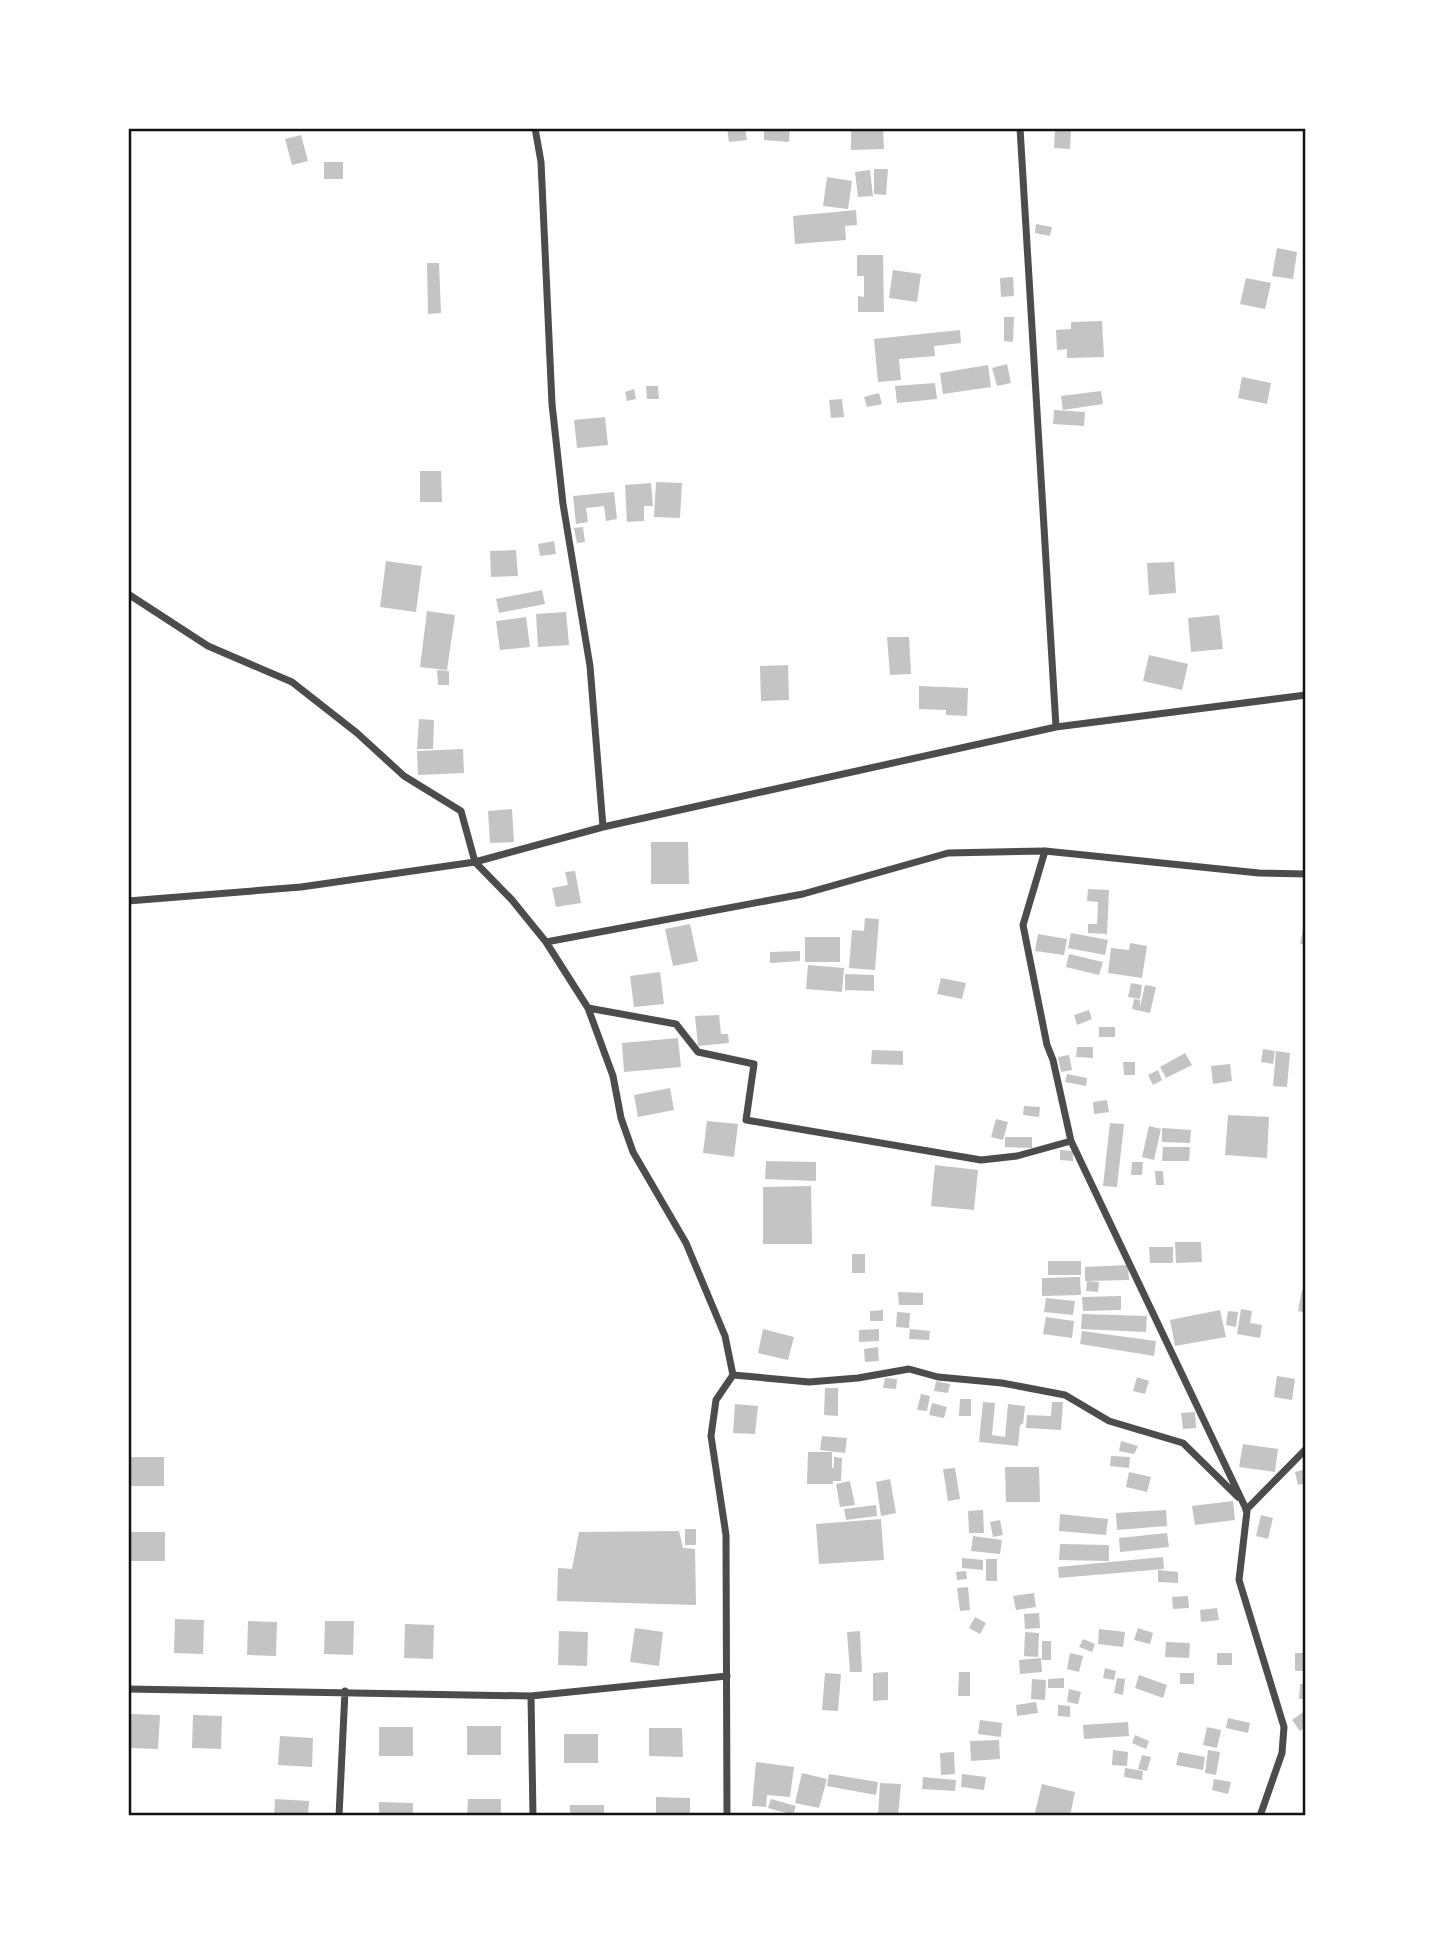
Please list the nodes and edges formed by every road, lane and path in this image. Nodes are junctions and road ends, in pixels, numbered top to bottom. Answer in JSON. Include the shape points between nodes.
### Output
{"nodes":[{"id":1,"x":535,"y":128,"type":"edge"},
{"id":2,"x":1020,"y":128,"type":"edge"},
{"id":3,"x":128,"y":594,"type":"edge"},
{"id":4,"x":1306,"y":695,"type":"edge"},
{"id":5,"x":1056,"y":727,"type":"junction"},
{"id":6,"x":603,"y":827,"type":"junction"},
{"id":7,"x":1045,"y":851,"type":"junction"},
{"id":8,"x":475,"y":862,"type":"junction"},
{"id":9,"x":1306,"y":874,"type":"edge"},
{"id":10,"x":128,"y":901,"type":"edge"},
{"id":11,"x":546,"y":942,"type":"junction"},
{"id":12,"x":588,"y":1008,"type":"junction"},
{"id":13,"x":1071,"y":1141,"type":"junction"},
{"id":14,"x":733,"y":1375,"type":"junction"},
{"id":15,"x":1306,"y":1449,"type":"edge"},
{"id":16,"x":1247,"y":1511,"type":"junction"},
{"id":17,"x":727,"y":1676,"type":"junction"},
{"id":18,"x":128,"y":1689,"type":"edge"},
{"id":19,"x":345,"y":1691,"type":"junction"},
{"id":20,"x":531,"y":1696,"type":"junction"},
{"id":21,"x":339,"y":1816,"type":"edge"},
{"id":22,"x":533,"y":1816,"type":"edge"},
{"id":23,"x":727,"y":1816,"type":"edge"},
{"id":24,"x":1261,"y":1816,"type":"edge"}],
"edges":[{"from":1,"to":6,"type":"street","via":[[541,162],[552,404],[570,554],[590,666]]},
{"from":2,"to":5,"type":"street"},
{"from":3,"to":8,"type":"street","via":[[208,646],[292,681],[404,776],[461,811]]},
{"from":4,"to":5,"type":"street"},
{"from":5,"to":6,"type":"street"},
{"from":6,"to":8,"type":"street"},
{"from":7,"to":9,"type":"street"},
{"from":7,"to":11,"type":"street","via":[[948,853],[803,894]]},
{"from":7,"to":13,"type":"street","via":[[1023,925],[1046,1045]]},
{"from":8,"to":10,"type":"street","via":[[301,887]]},
{"from":8,"to":11,"type":"street"},
{"from":11,"to":12,"type":"street"},
{"from":12,"to":13,"type":"street","via":[[676,1024],[698,1052],[754,1065],[746,1120],[981,1160],[1017,1156]]},
{"from":12,"to":14,"type":"street","via":[[613,1076],[633,1152],[686,1243],[725,1336]]},
{"from":13,"to":16,"type":"street"},
{"from":14,"to":16,"type":"street","via":[[809,1382],[909,1369],[1065,1395],[1109,1421],[1183,1443]]},
{"from":14,"to":17,"type":"street","via":[[716,1400],[711,1436],[726,1535]]},
{"from":15,"to":16,"type":"street"},
{"from":16,"to":24,"type":"street","via":[[1239,1580],[1284,1727],[1282,1753]]},
{"from":17,"to":20,"type":"street"},
{"from":17,"to":23,"type":"street"},
{"from":18,"to":19,"type":"street"},
{"from":19,"to":20,"type":"street"},
{"from":19,"to":21,"type":"street"},
{"from":20,"to":22,"type":"street"}]}
